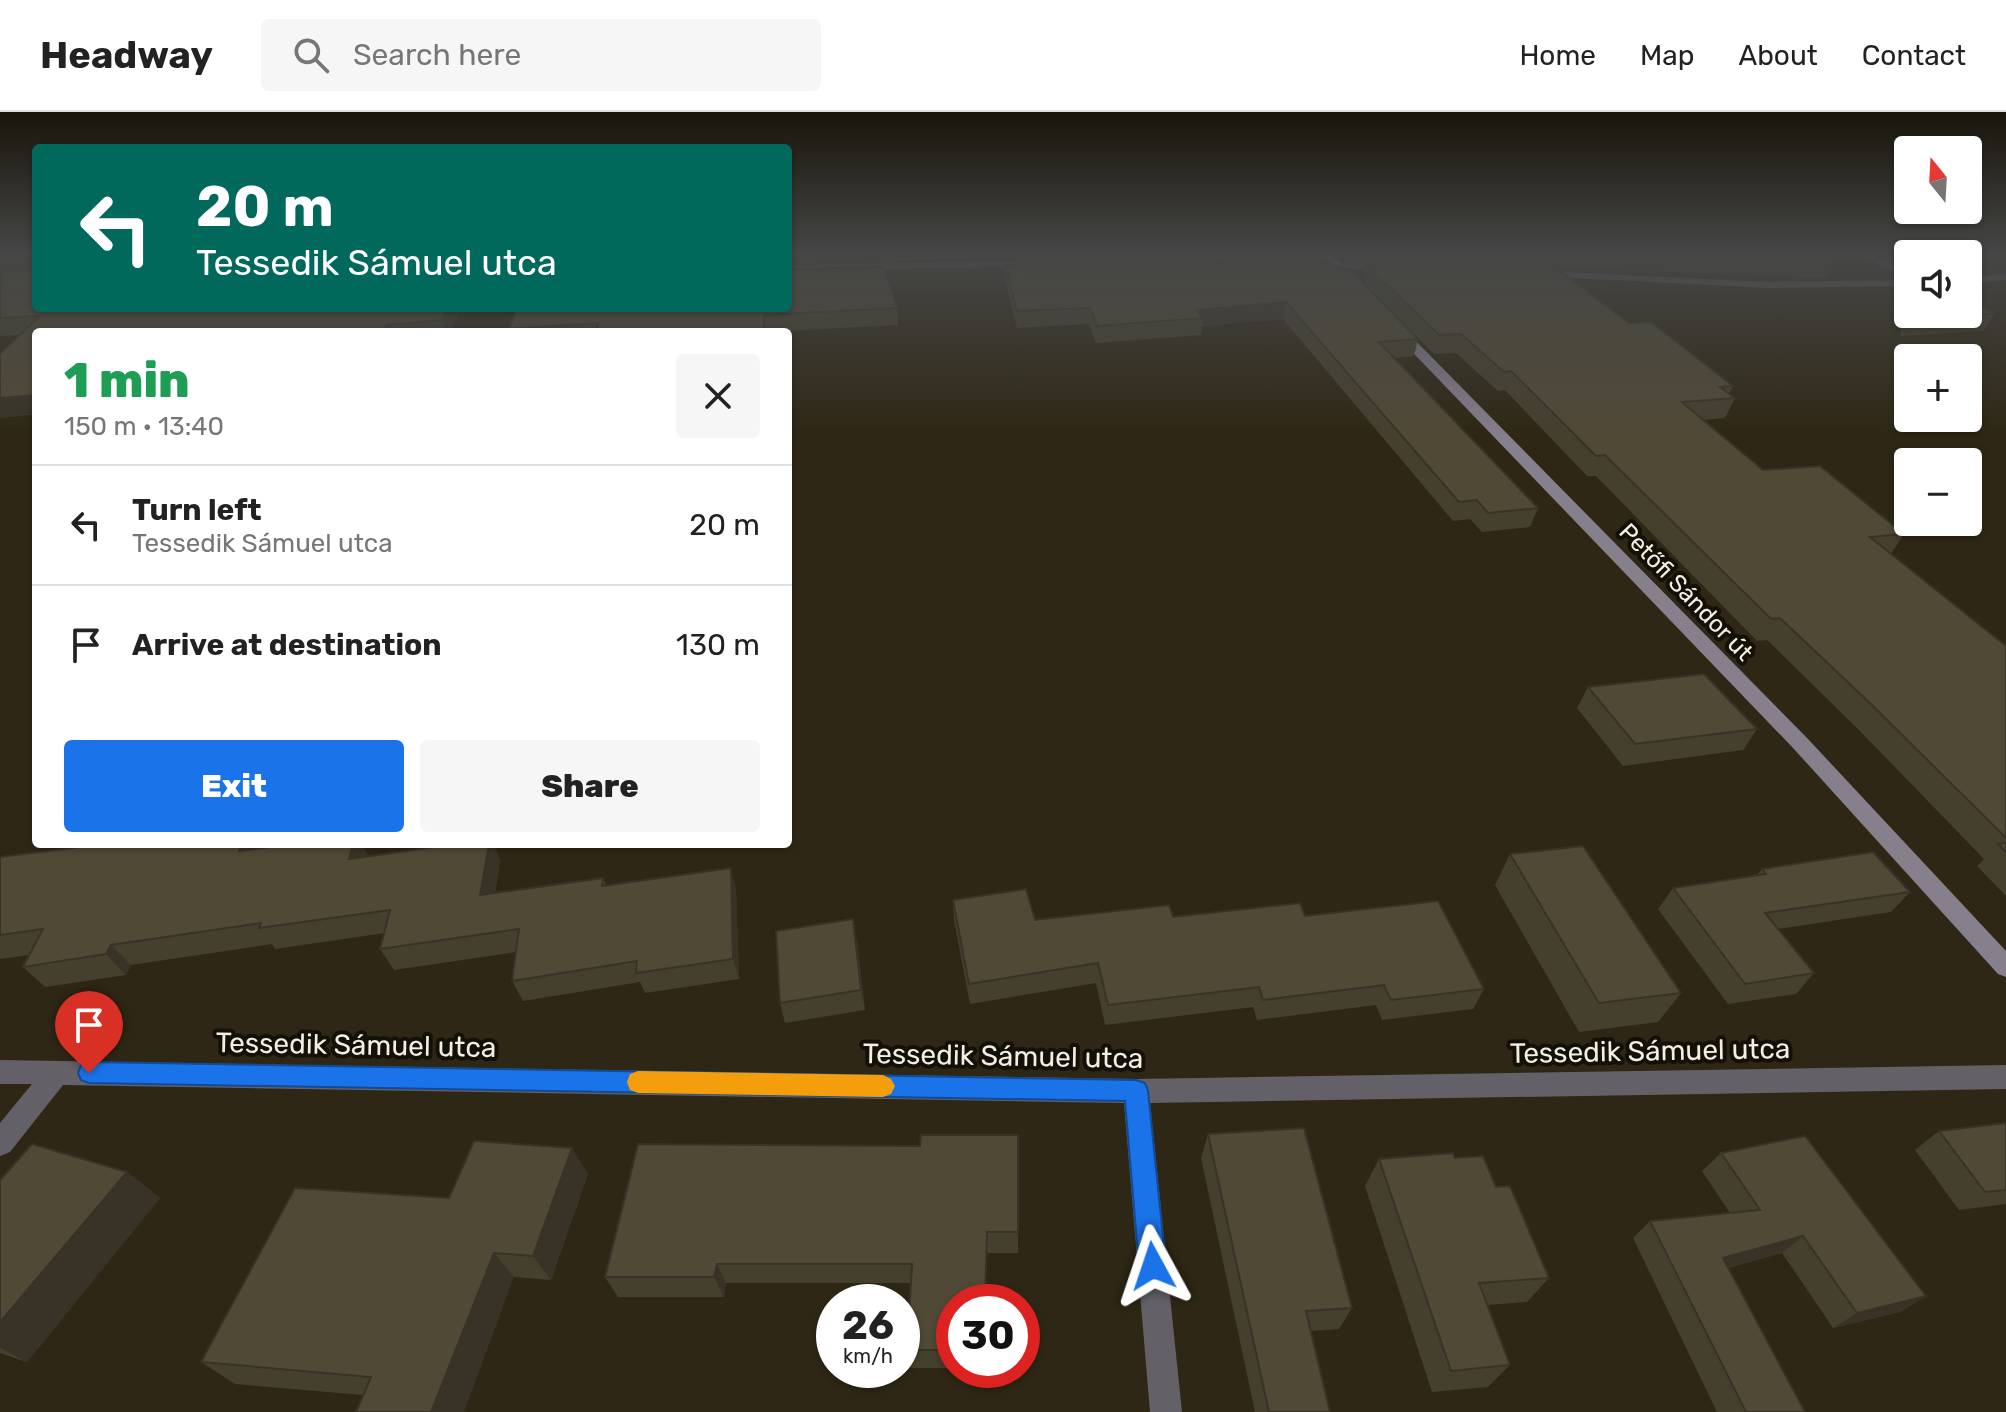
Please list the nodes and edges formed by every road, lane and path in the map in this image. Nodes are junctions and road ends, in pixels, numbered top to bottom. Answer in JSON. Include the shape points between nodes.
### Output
{"nodes":[{"id":1,"x":1384,"y":316,"type":"edge"},
{"id":2,"x":2006,"y":967,"type":"edge"},
{"id":3,"x":0,"y":1072,"type":"edge"},
{"id":4,"x":58,"y":1072,"type":"junction"},
{"id":5,"x":2006,"y":1077,"type":"edge"},
{"id":6,"x":1136,"y":1091,"type":"junction"},
{"id":7,"x":0,"y":1143,"type":"edge"},
{"id":8,"x":1166,"y":1412,"type":"edge"}],
"edges":[{"from":1,"to":2,"type":"main road","name":"Petőfi Sándor út","via":[[1801,744]]},
{"from":3,"to":4,"type":"street","name":"Tessedik Sámuel utca"},
{"from":4,"to":6,"type":"street","name":"Tessedik Sámuel utca"},
{"from":4,"to":7,"type":"street"},
{"from":5,"to":6,"type":"street","name":"Tessedik Sámuel utca"},
{"from":6,"to":8,"type":"street"}]}
